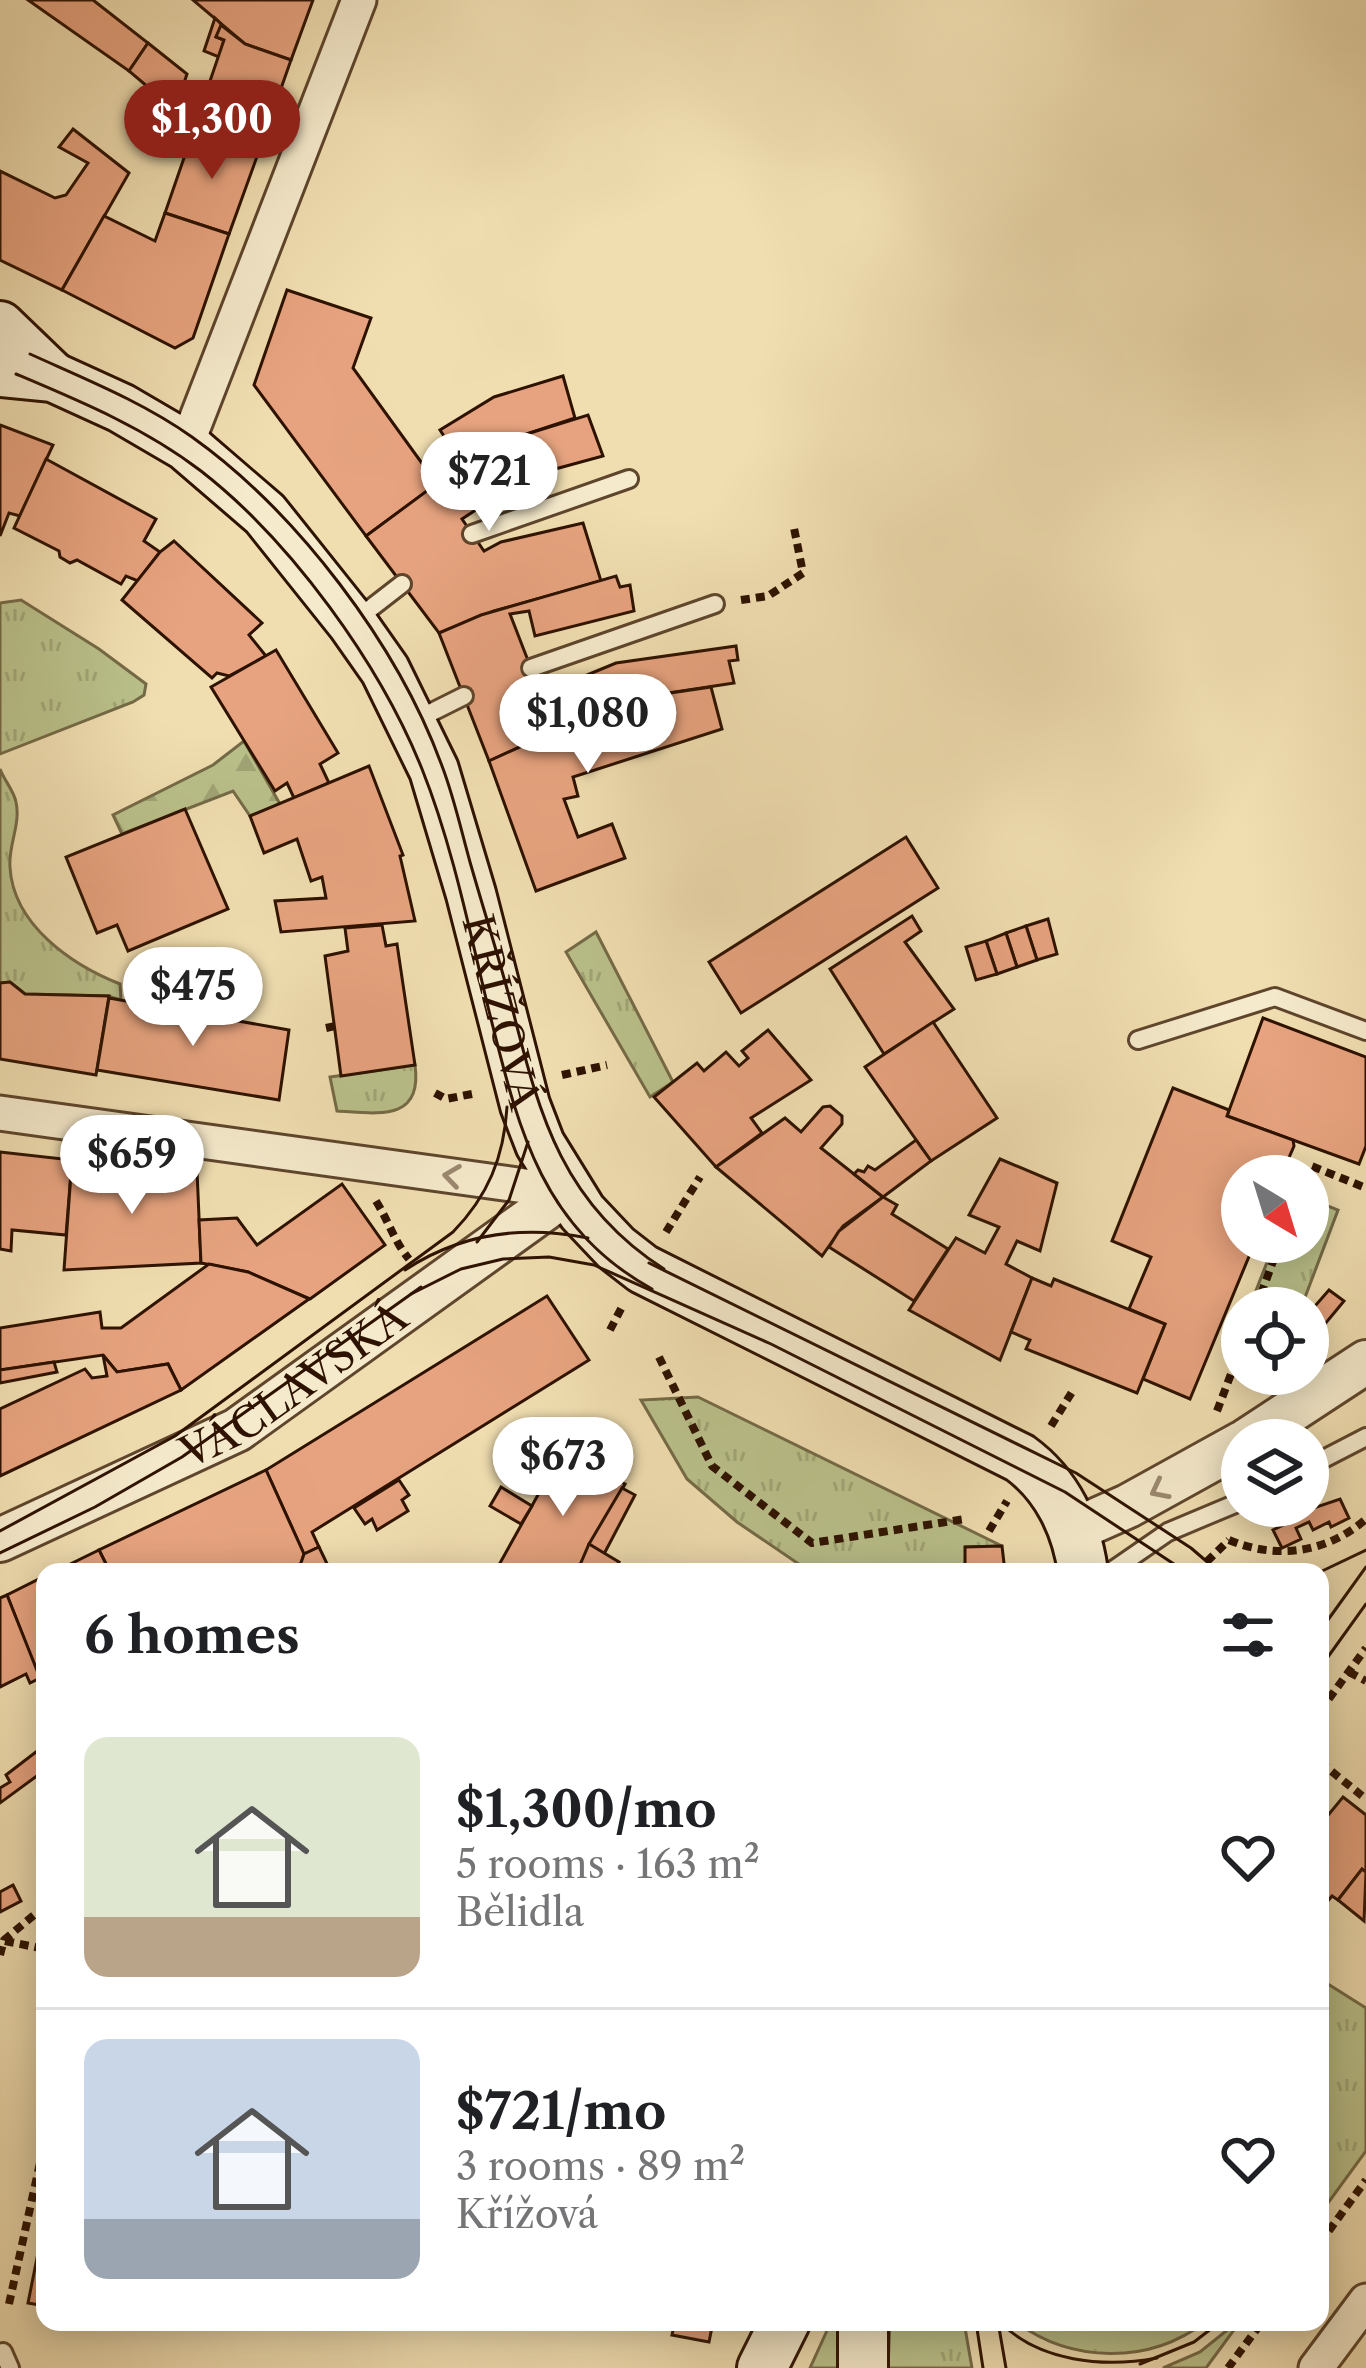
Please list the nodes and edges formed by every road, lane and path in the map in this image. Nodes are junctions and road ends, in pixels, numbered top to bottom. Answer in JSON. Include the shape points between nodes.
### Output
{"nodes":[{"id":1,"x":359,"y":0,"type":"edge"},
{"id":2,"x":14,"y":359,"type":"edge"},
{"id":3,"x":186,"y":446,"type":"junction"},
{"id":4,"x":628,"y":479,"type":"dead end"},
{"id":5,"x":794,"y":528,"type":"dead end"},
{"id":6,"x":472,"y":534,"type":"dead end"},
{"id":7,"x":402,"y":584,"type":"dead end"},
{"id":8,"x":716,"y":604,"type":"joint"},
{"id":9,"x":352,"y":622,"type":"junction"},
{"id":10,"x":530,"y":668,"type":"dead end"},
{"id":11,"x":464,"y":696,"type":"dead end"},
{"id":12,"x":413,"y":722,"type":"junction"},
{"id":13,"x":1366,"y":1031,"type":"edge"},
{"id":14,"x":1138,"y":1040,"type":"dead end"},
{"id":15,"x":0,"y":1113,"type":"edge"},
{"id":16,"x":1329,"y":1173,"type":"edge"},
{"id":17,"x":1366,"y":1188,"type":"edge"},
{"id":18,"x":568,"y":1192,"type":"junction"},
{"id":19,"x":659,"y":1357,"type":"dead end"},
{"id":20,"x":1366,"y":1362,"type":"edge"},
{"id":21,"x":1261,"y":1419,"type":"edge"},
{"id":22,"x":1366,"y":1437,"type":"edge"},
{"id":23,"x":1221,"y":1443,"type":"edge"},
{"id":24,"x":1329,"y":1456,"type":"edge"},
{"id":25,"x":1221,"y":1510,"type":"edge"},
{"id":26,"x":965,"y":1519,"type":"dead end"},
{"id":27,"x":1366,"y":1519,"type":"edge"},
{"id":28,"x":0,"y":1540,"type":"edge"},
{"id":29,"x":1229,"y":1540,"type":"dead end"},
{"id":30,"x":1078,"y":1551,"type":"edge"},
{"id":31,"x":1124,"y":1563,"type":"edge"},
{"id":32,"x":1366,"y":1648,"type":"edge"},
{"id":33,"x":1349,"y":1672,"type":"junction"},
{"id":34,"x":1366,"y":1681,"type":"edge"},
{"id":35,"x":1329,"y":1699,"type":"edge"},
{"id":36,"x":1329,"y":1769,"type":"edge"},
{"id":37,"x":1366,"y":1799,"type":"edge"},
{"id":38,"x":36,"y":1913,"type":"edge"},
{"id":39,"x":1,"y":1942,"type":"edge"},
{"id":40,"x":36,"y":1948,"type":"edge"},
{"id":41,"x":0,"y":1955,"type":"edge"},
{"id":42,"x":1366,"y":2180,"type":"edge"},
{"id":43,"x":36,"y":2181,"type":"edge"},
{"id":44,"x":1329,"y":2230,"type":"edge"},
{"id":45,"x":1366,"y":2301,"type":"edge"},
{"id":46,"x":9,"y":2304,"type":"dead end"},
{"id":47,"x":780,"y":2331,"type":"edge"},
{"id":48,"x":863,"y":2331,"type":"edge"},
{"id":49,"x":1255,"y":2331,"type":"edge"},
{"id":50,"x":762,"y":2368,"type":"edge"},
{"id":51,"x":863,"y":2368,"type":"edge"},
{"id":52,"x":1228,"y":2368,"type":"edge"},
{"id":53,"x":1316,"y":2368,"type":"edge"}],
"edges":[{"from":1,"to":3,"type":"street"},
{"from":2,"to":3,"type":"main road","name":"KŘÍŽOVÁ"},
{"from":3,"to":9,"type":"main road","name":"KŘÍŽOVÁ","via":[[265,514]]},
{"from":4,"to":6,"type":"lane"},
{"from":5,"to":8,"type":"path","via":[[802,573],[768,596]]},
{"from":7,"to":9,"type":"lane"},
{"from":8,"to":10,"type":"lane"},
{"from":9,"to":12,"type":"main road","name":"KŘÍŽOVÁ"},
{"from":11,"to":12,"type":"lane"},
{"from":12,"to":18,"type":"main road","name":"KŘÍŽOVÁ","via":[[470,893],[524,1105]]},
{"from":13,"to":14,"type":"lane","via":[[1275,997]]},
{"from":18,"to":15,"type":"street","one_way":true},
{"from":16,"to":17,"type":"path"},
{"from":18,"to":28,"type":"street","name":"VÁCLAVSKÁ","via":[[237,1430]]},
{"from":18,"to":30,"type":"main road","name":"KŘÍŽOVÁ","via":[[643,1269],[1020,1458],[1047,1483]]},
{"from":19,"to":26,"type":"path","via":[[712,1466],[812,1543]]},
{"from":20,"to":21,"type":"street"},
{"from":22,"to":24,"type":"lane"},
{"from":23,"to":30,"type":"street","one_way":true},
{"from":25,"to":31,"type":"lane"},
{"from":27,"to":29,"type":"path","via":[[1297,1551]]},
{"from":32,"to":33,"type":"path"},
{"from":33,"to":34,"type":"path"},
{"from":33,"to":35,"type":"path"},
{"from":36,"to":37,"type":"path"},
{"from":38,"to":39,"type":"path"},
{"from":39,"to":40,"type":"path"},
{"from":39,"to":41,"type":"path"},
{"from":42,"to":44,"type":"path"},
{"from":43,"to":46,"type":"path"},
{"from":45,"to":53,"type":"street"},
{"from":47,"to":50,"type":"main road"},
{"from":48,"to":51,"type":"main road"},
{"from":49,"to":52,"type":"path"}]}
